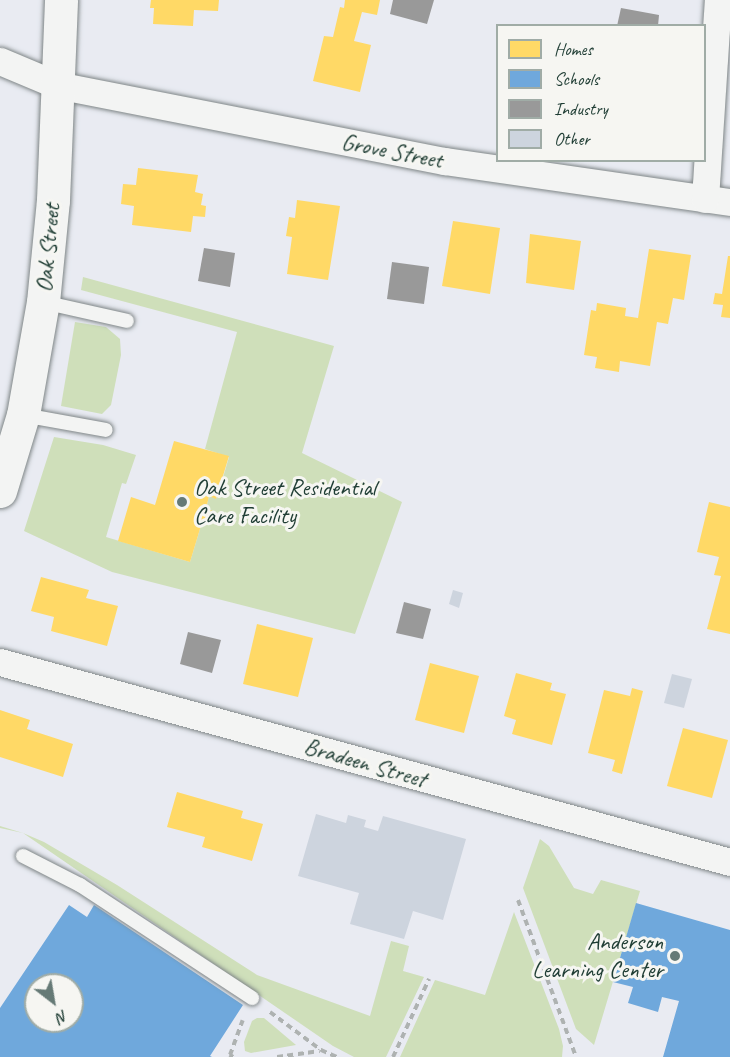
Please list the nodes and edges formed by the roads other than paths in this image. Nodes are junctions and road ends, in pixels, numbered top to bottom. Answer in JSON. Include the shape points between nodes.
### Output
{"nodes":[{"id":1,"x":62,"y":0,"type":"edge"},
{"id":2,"x":718,"y":0,"type":"edge"},
{"id":3,"x":0,"y":61,"type":"edge"},
{"id":4,"x":57,"y":85,"type":"junction"},
{"id":5,"x":717,"y":200,"type":"edge"},
{"id":6,"x":43,"y":302,"type":"junction"},
{"id":7,"x":128,"y":321,"type":"dead end"},
{"id":8,"x":23,"y":415,"type":"junction"},
{"id":9,"x":106,"y":430,"type":"dead end"},
{"id":10,"x":0,"y":491,"type":"edge"},
{"id":11,"x":0,"y":662,"type":"edge"},
{"id":12,"x":22,"y":856,"type":"dead end"},
{"id":13,"x":730,"y":862,"type":"edge"},
{"id":14,"x":252,"y":998,"type":"road end"}],
"edges":[{"from":1,"to":4,"type":"main road","name":"Oak Street"},
{"from":2,"to":5,"type":"street"},
{"from":3,"to":4,"type":"street","name":"Grove Street"},
{"from":4,"to":5,"type":"street","name":"Grove Street","via":[[455,163]]},
{"from":4,"to":6,"type":"main road","name":"Oak Street","via":[[53,200]]},
{"from":6,"to":7,"type":"lane"},
{"from":6,"to":8,"type":"main road","name":"Oak Street"},
{"from":8,"to":9,"type":"lane"},
{"from":8,"to":10,"type":"main road","name":"Oak Street"},
{"from":11,"to":13,"type":"street","name":"Bradeen Street"},
{"from":12,"to":14,"type":"lane","via":[[80,885]]}]}
